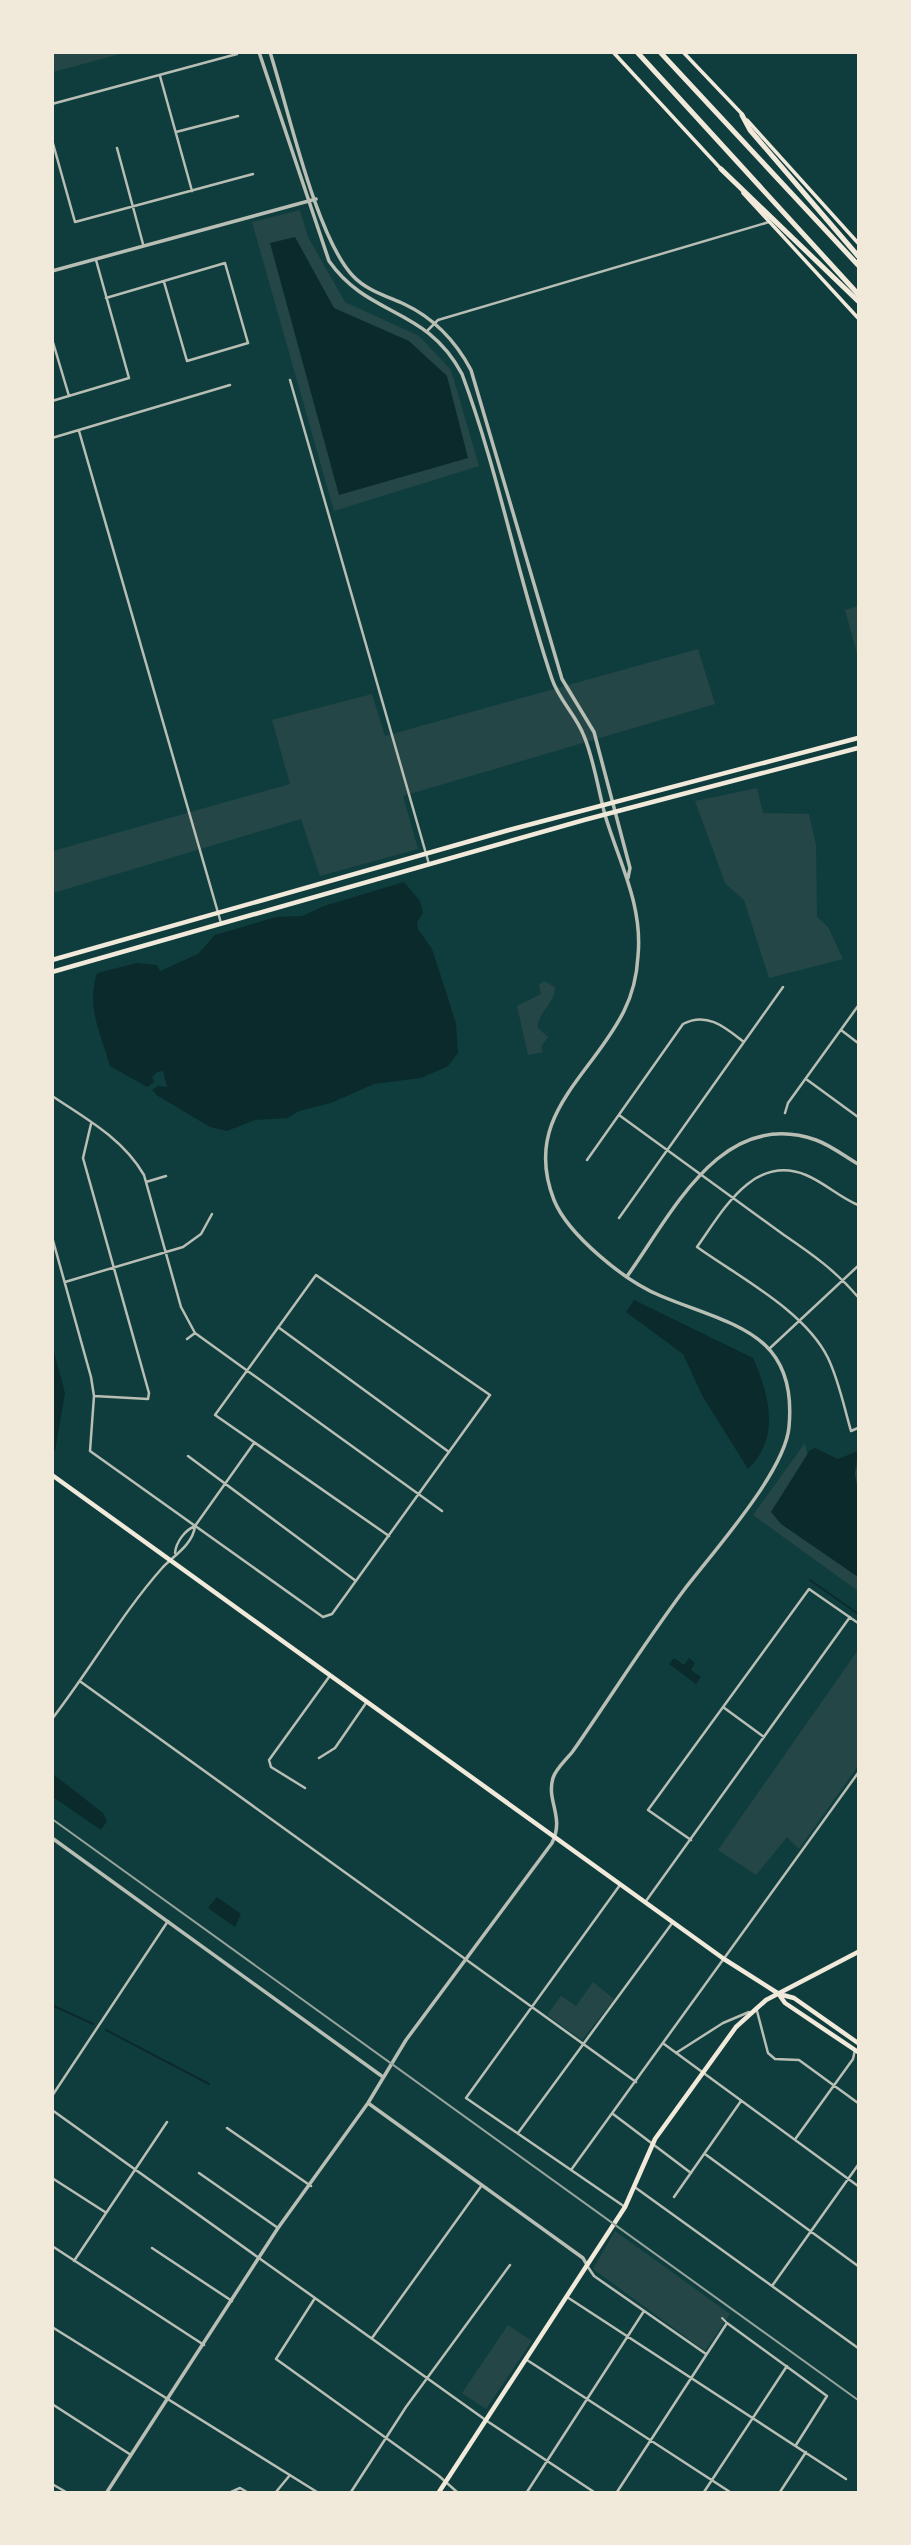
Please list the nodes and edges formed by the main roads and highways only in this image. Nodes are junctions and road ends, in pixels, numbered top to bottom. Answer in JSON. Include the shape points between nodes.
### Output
{"nodes":[{"id":1,"x":613,"y":52,"type":"edge"},
{"id":2,"x":636,"y":52,"type":"edge"},
{"id":3,"x":660,"y":52,"type":"edge"},
{"id":4,"x":683,"y":52,"type":"edge"},
{"id":5,"x":742,"y":115,"type":"junction"},
{"id":6,"x":721,"y":169,"type":"junction"},
{"id":7,"x":859,"y":243,"type":"edge"},
{"id":8,"x":859,"y":256,"type":"edge"},
{"id":9,"x":859,"y":265,"type":"edge"},
{"id":10,"x":859,"y":294,"type":"edge"},
{"id":11,"x":859,"y":301,"type":"edge"},
{"id":12,"x":859,"y":318,"type":"edge"},
{"id":13,"x":859,"y":738,"type":"edge"},
{"id":14,"x":859,"y":748,"type":"edge"},
{"id":15,"x":52,"y":960,"type":"edge"},
{"id":16,"x":52,"y":972,"type":"edge"},
{"id":17,"x":52,"y":1475,"type":"edge"},
{"id":18,"x":859,"y":1952,"type":"edge"},
{"id":19,"x":779,"y":1994,"type":"junction"},
{"id":20,"x":858,"y":2043,"type":"edge"},
{"id":21,"x":857,"y":2053,"type":"edge"},
{"id":22,"x":439,"y":2493,"type":"edge"}],
"edges":[{"from":1,"to":6,"type":"main road"},
{"from":2,"to":10,"type":"highway"},
{"from":3,"to":9,"type":"highway"},
{"from":4,"to":5,"type":"main road"},
{"from":5,"to":7,"type":"main road"},
{"from":5,"to":8,"type":"highway"},
{"from":6,"to":11,"type":"highway"},
{"from":6,"to":12,"type":"main road"},
{"from":13,"to":15,"type":"main road","via":[[425,853]]},
{"from":14,"to":16,"type":"main road","via":[[615,811]]},
{"from":17,"to":19,"type":"main road"},
{"from":18,"to":19,"type":"main road"},
{"from":19,"to":20,"type":"main road","via":[[794,1998]]},
{"from":19,"to":21,"type":"main road","via":[[785,2003]]},
{"from":19,"to":22,"type":"main road","via":[[750,2012],[652,2145],[625,2207]]}]}
